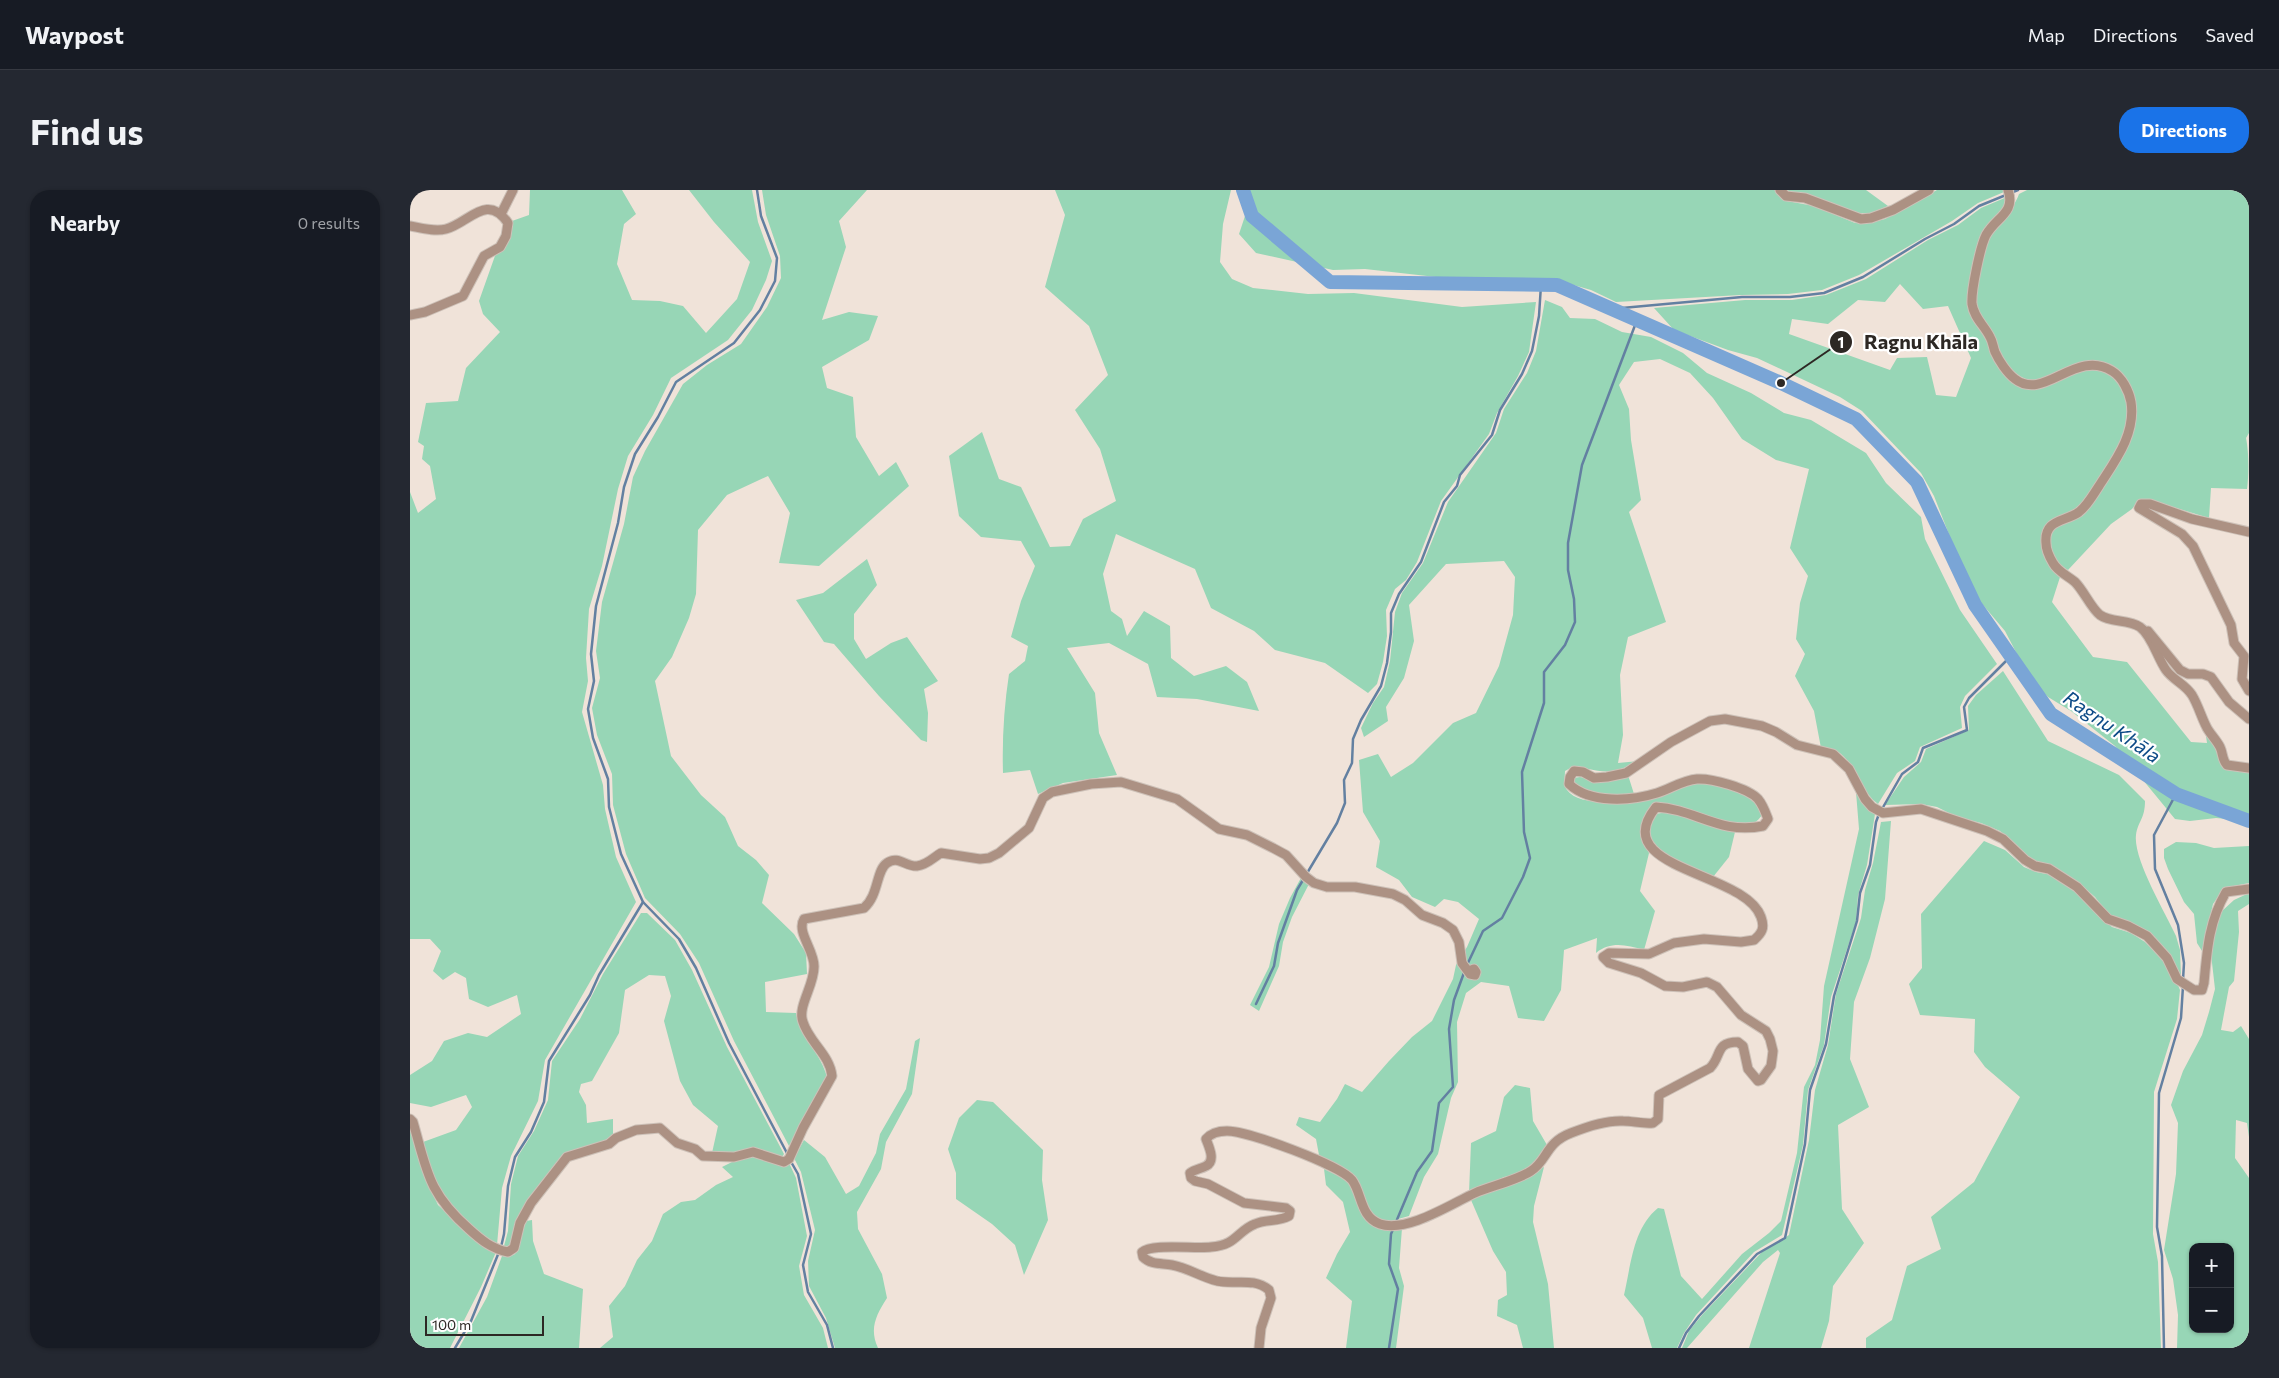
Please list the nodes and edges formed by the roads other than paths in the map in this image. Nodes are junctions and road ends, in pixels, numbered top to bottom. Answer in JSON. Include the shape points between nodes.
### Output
{"nodes":[{"id":1,"x":513,"y":190,"type":"edge"},
{"id":2,"x":1780,"y":190,"type":"edge"},
{"id":3,"x":1929,"y":190,"type":"edge"},
{"id":4,"x":2008,"y":190,"type":"edge"},
{"id":5,"x":501,"y":214,"type":"junction"},
{"id":6,"x":410,"y":226,"type":"edge"},
{"id":7,"x":410,"y":315,"type":"edge"},
{"id":8,"x":2249,"y":532,"type":"edge"},
{"id":9,"x":2140,"y":628,"type":"junction"},
{"id":10,"x":2249,"y":691,"type":"edge"},
{"id":11,"x":2249,"y":719,"type":"edge"},
{"id":12,"x":2249,"y":768,"type":"edge"},
{"id":13,"x":2249,"y":889,"type":"edge"},
{"id":14,"x":1469,"y":971,"type":"dead end"},
{"id":15,"x":410,"y":1119,"type":"edge"},
{"id":16,"x":1259,"y":1348,"type":"edge"}],
"edges":[{"from":1,"to":5,"type":"street"},
{"from":2,"to":3,"type":"street","via":[[1786,196],[1805,198],[1861,219],[1887,212]]},
{"from":4,"to":9,"type":"street","via":[[2012,201],[1986,236],[1976,272],[1972,303],[1975,315],[1992,340],[1999,360],[2015,379],[2023,383],[2035,386],[2062,373],[2094,364],[2118,375],[2125,386],[2131,402],[2131,418],[2122,448],[2090,499],[2079,512],[2057,520],[2050,527],[2046,542],[2052,562],[2074,581],[2101,616]]},
{"from":5,"to":6,"type":"street","via":[[489,209],[479,211],[447,229]]},
{"from":5,"to":7,"type":"street","via":[[508,223],[506,236],[500,247],[484,256],[464,296]]},
{"from":8,"to":10,"type":"street","via":[[2192,520],[2150,504],[2141,504],[2139,508],[2182,534],[2193,546],[2230,625],[2234,643],[2244,656],[2242,679]]},
{"from":9,"to":11,"type":"street","via":[[2150,632],[2180,670],[2211,677],[2229,702]]},
{"from":9,"to":12,"type":"street","via":[[2165,669],[2192,695],[2206,728],[2219,746],[2223,761],[2227,765]]},
{"from":13,"to":16,"type":"street","via":[[2226,892],[2221,901],[2209,933],[2202,990],[2194,990],[2177,979],[2167,958],[2147,936],[2108,918],[2077,887],[2050,869],[2025,860],[2003,839],[1988,830],[1921,809],[1883,813],[1865,799],[1855,777],[1833,754],[1797,745],[1762,726],[1710,721],[1671,742],[1626,773],[1594,778],[1574,771],[1569,784],[1576,791],[1588,795],[1637,797],[1696,779],[1747,791],[1764,808],[1768,819],[1763,826],[1743,829],[1656,807],[1644,832],[1654,852],[1748,898],[1758,909],[1764,924],[1762,932],[1754,940],[1690,940],[1649,954],[1609,952],[1603,957],[1609,963],[1641,973],[1666,986],[1683,987],[1707,982],[1718,987],[1741,1015],[1766,1031],[1773,1051],[1771,1066],[1758,1080],[1748,1068],[1743,1046],[1738,1042],[1725,1044],[1710,1068],[1659,1095],[1658,1119],[1653,1123],[1608,1122],[1572,1132],[1552,1144],[1534,1170],[1434,1213],[1393,1225],[1378,1224],[1366,1213],[1352,1179],[1321,1162],[1270,1141],[1235,1132],[1226,1130],[1209,1135],[1206,1139],[1210,1163],[1190,1173],[1191,1178],[1244,1203],[1286,1208],[1290,1211],[1289,1216],[1253,1224],[1238,1238],[1222,1246],[1145,1249],[1143,1257],[1154,1264],[1187,1269],[1216,1281],[1262,1283],[1271,1298],[1261,1328]]},
{"from":14,"to":15,"type":"street","via":[[1462,962],[1459,942],[1453,930],[1422,915],[1405,900],[1393,894],[1314,883],[1286,855],[1247,835],[1218,829],[1177,799],[1108,781],[1052,792],[1043,798],[1029,828],[994,856],[980,859],[942,852],[919,866],[900,861],[888,862],[883,866],[872,902],[864,908],[804,919],[802,931],[811,951],[814,978],[801,1011],[802,1022],[831,1067],[832,1076],[789,1160],[784,1162],[753,1152],[734,1157],[703,1156],[695,1149],[677,1143],[660,1128],[636,1130],[609,1144],[567,1157],[530,1203],[520,1223],[514,1248],[508,1252],[492,1248],[440,1201]]}]}
